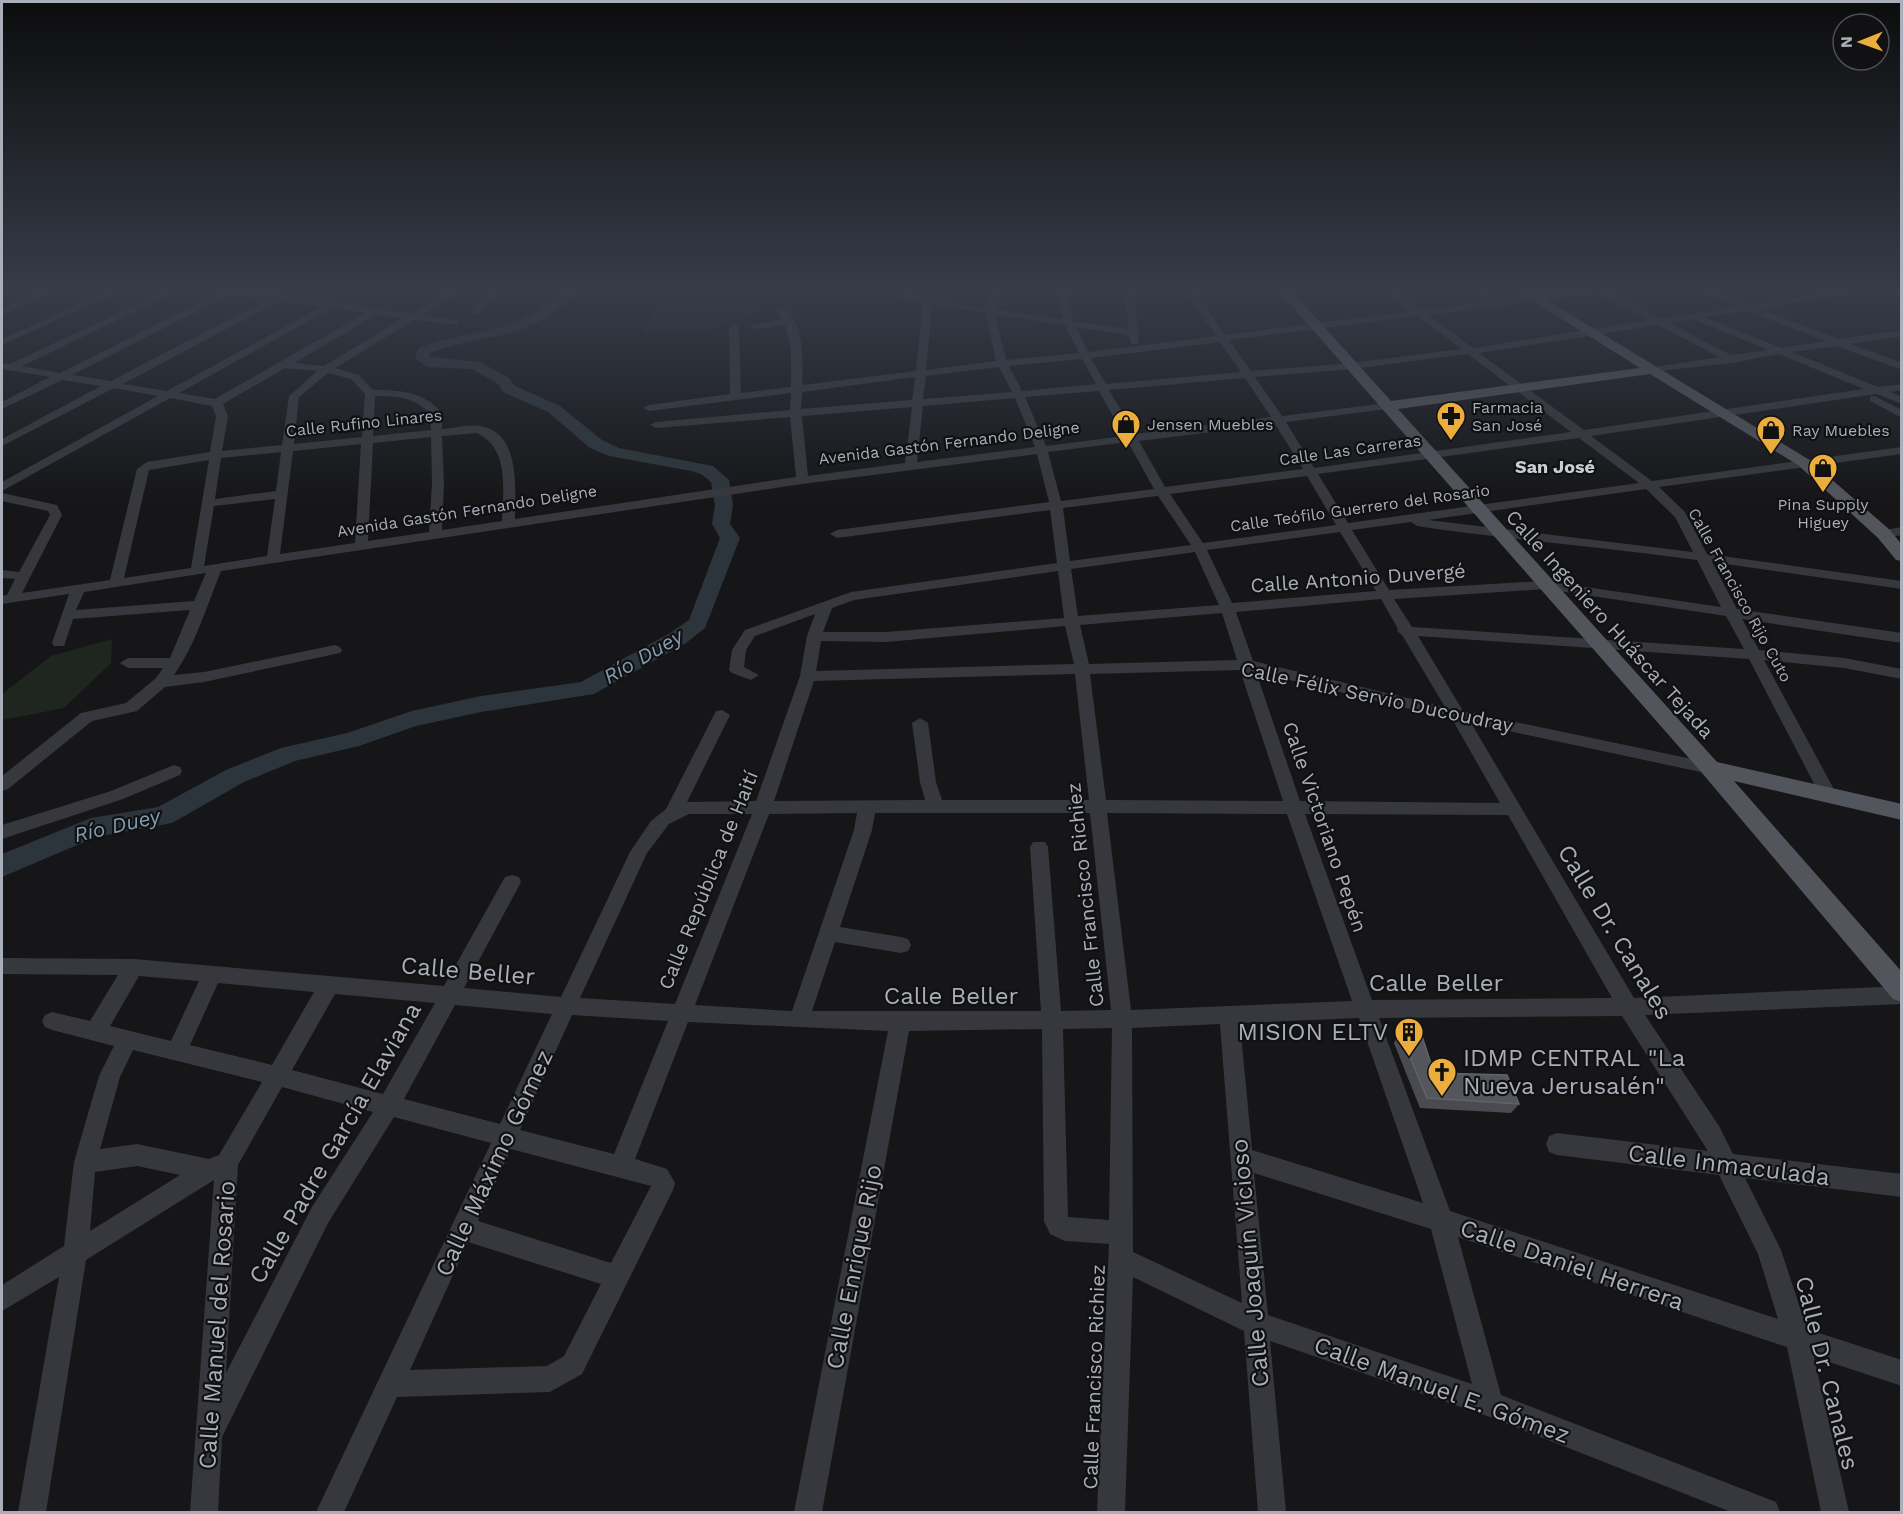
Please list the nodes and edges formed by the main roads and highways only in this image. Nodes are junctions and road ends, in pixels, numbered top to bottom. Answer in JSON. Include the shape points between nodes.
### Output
{"nodes":[{"id":1,"x":1345,"y":360,"type":"edge"},
{"id":2,"x":1637,"y":360,"type":"edge"},
{"id":3,"x":1654,"y":370,"type":"junction"},
{"id":4,"x":1387,"y":406,"type":"junction"},
{"id":5,"x":1902,"y":555,"type":"edge"},
{"id":6,"x":1710,"y":768,"type":"junction"},
{"id":7,"x":1902,"y":812,"type":"edge"},
{"id":8,"x":1902,"y":993,"type":"edge"}],
"edges":[{"from":1,"to":4,"type":"main road","name":"Calle Ingeniero Huáscar Tejada"},
{"from":2,"to":3,"type":"main road"},
{"from":3,"to":4,"type":"main road","name":"Avenida Gastón Fernando Deligne"},
{"from":3,"to":5,"type":"main road","via":[[1803,462]]},
{"from":4,"to":6,"type":"main road","name":"Calle Ingeniero Huáscar Tejada"},
{"from":6,"to":7,"type":"main road","name":"Calle Félix Servio Ducoudray"},
{"from":6,"to":8,"type":"main road","name":"Calle Ingeniero Huáscar Tejada"}]}
